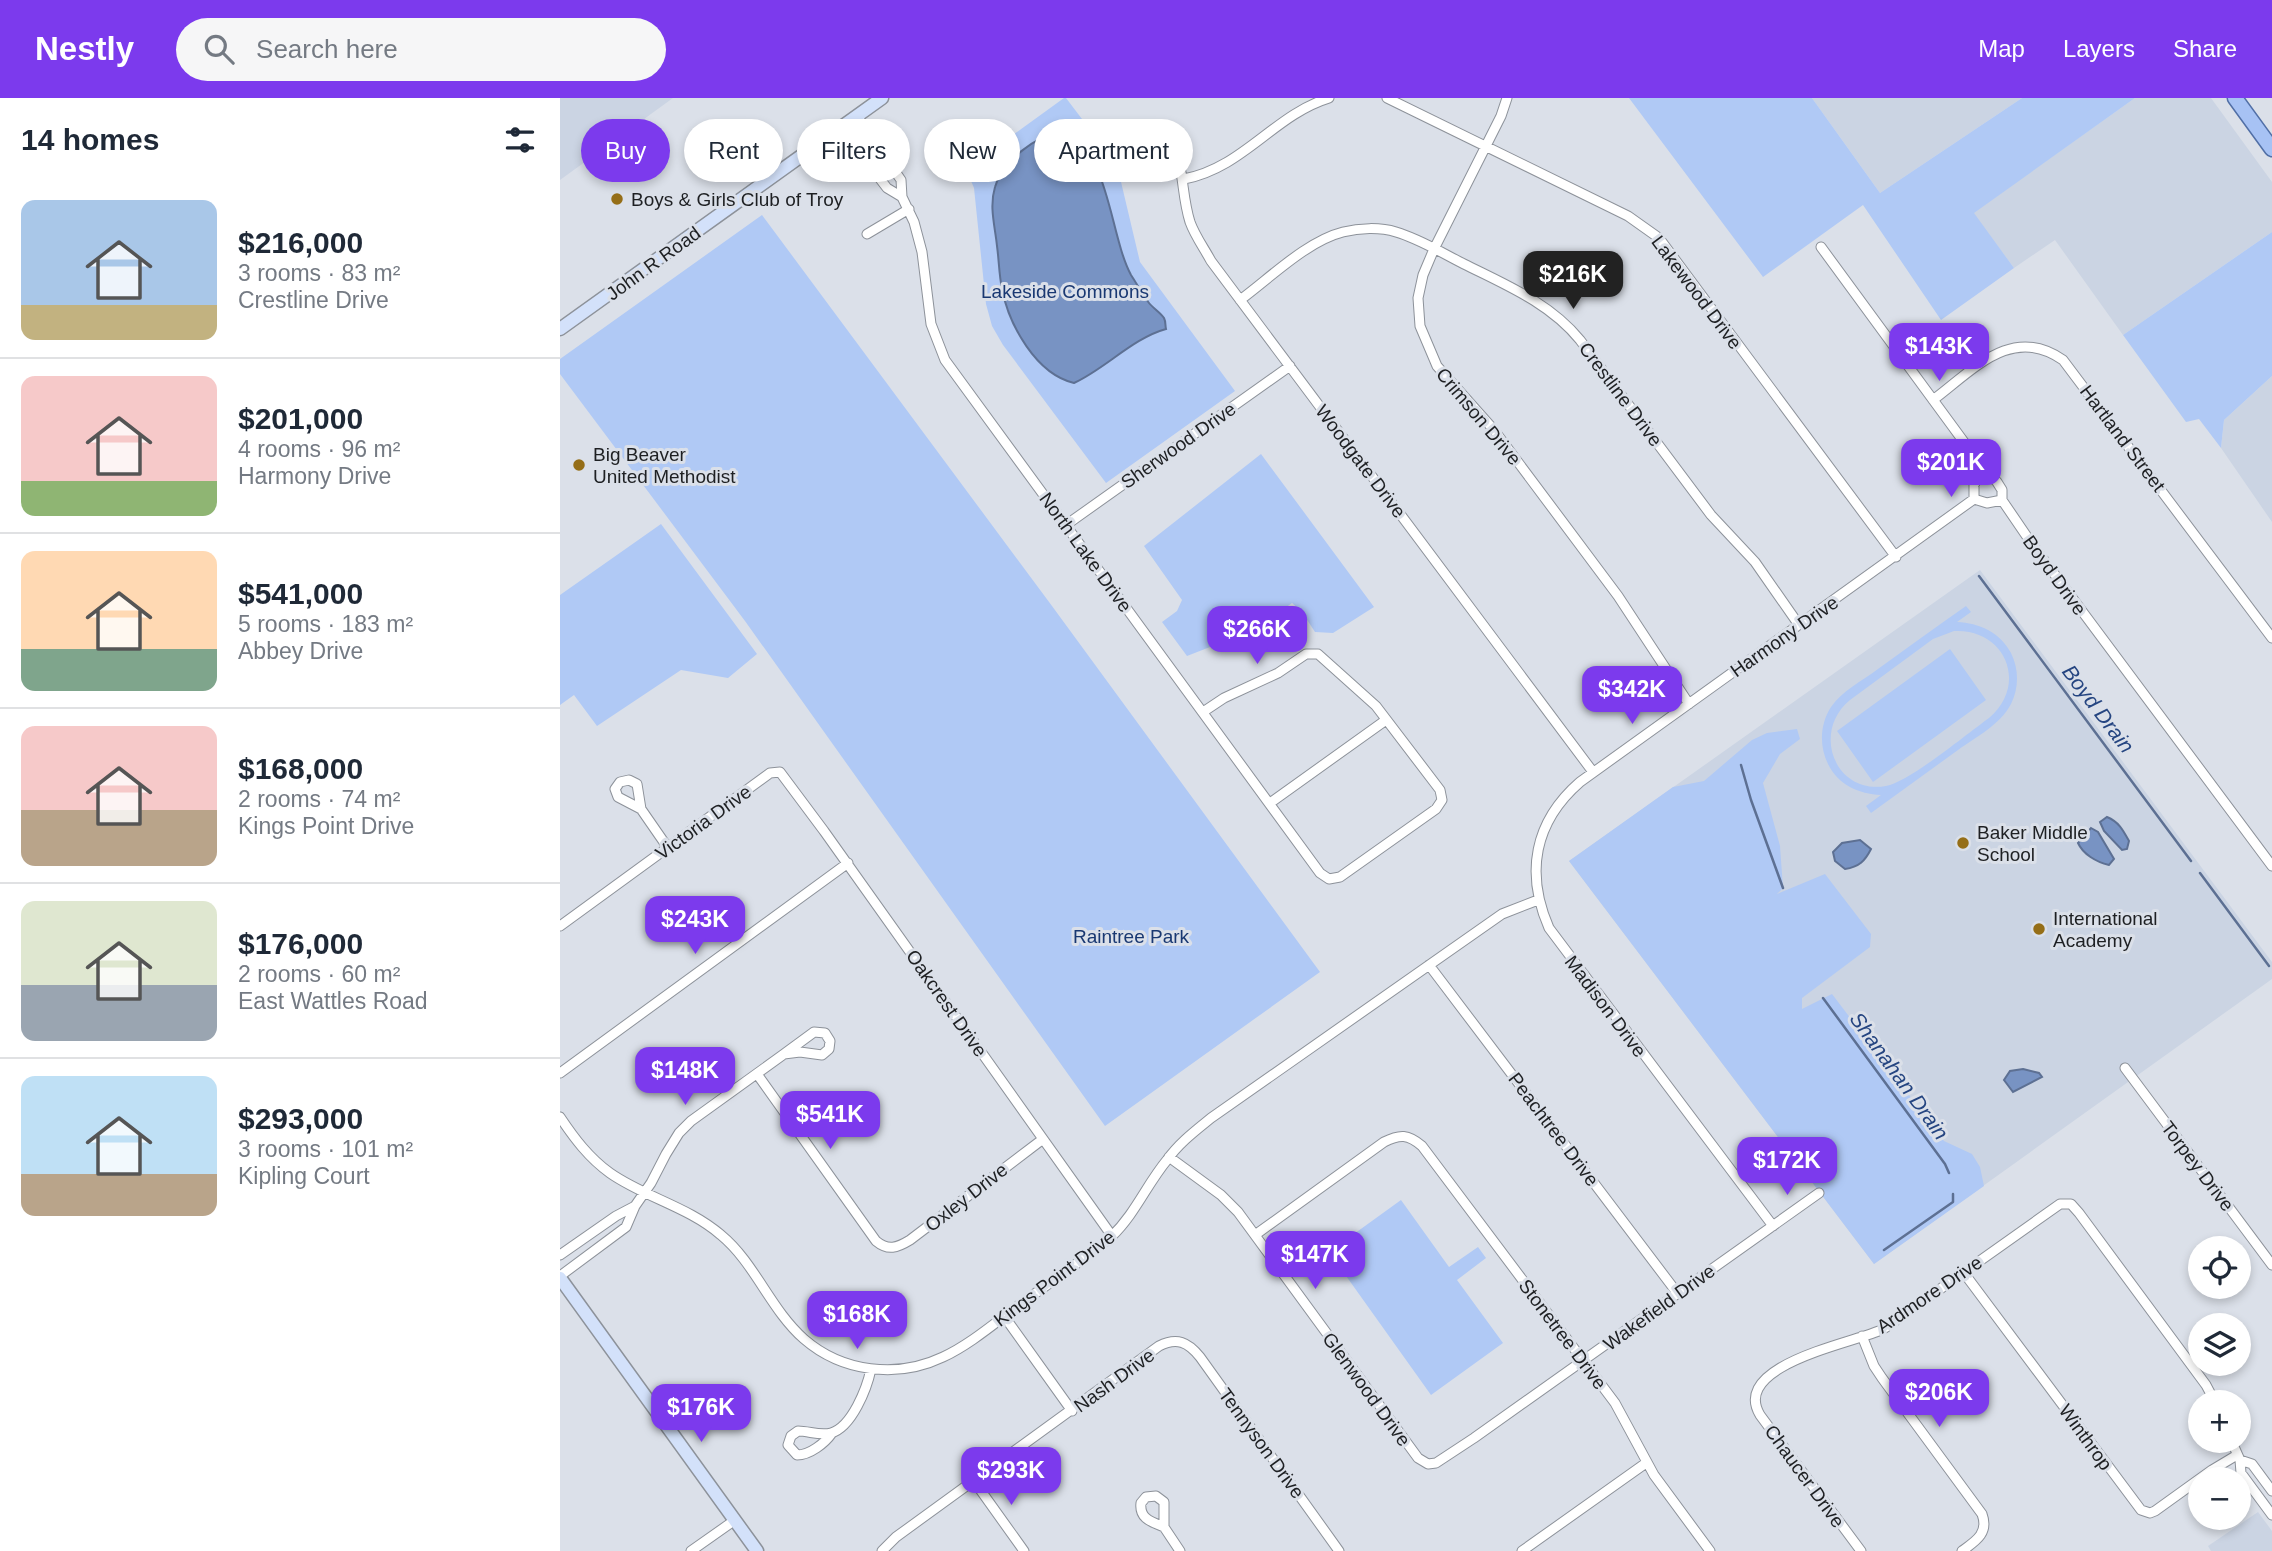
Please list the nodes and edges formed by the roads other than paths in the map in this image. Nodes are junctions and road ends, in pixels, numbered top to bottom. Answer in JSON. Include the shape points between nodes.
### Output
{"nodes":[{"id":1,"x":882,"y":98,"type":"edge"},
{"id":2,"x":1329,"y":98,"type":"edge"},
{"id":3,"x":1387,"y":98,"type":"edge"},
{"id":4,"x":1507,"y":98,"type":"edge"},
{"id":5,"x":2235,"y":98,"type":"edge"},
{"id":6,"x":857,"y":116,"type":"junction"},
{"id":7,"x":853,"y":119,"type":"edge"},
{"id":8,"x":1486,"y":146,"type":"junction"},
{"id":9,"x":2272,"y":149,"type":"edge"},
{"id":10,"x":797,"y":160,"type":"edge"},
{"id":11,"x":1193,"y":177,"type":"edge"},
{"id":12,"x":882,"y":182,"type":"edge"},
{"id":13,"x":1184,"y":182,"type":"edge"},
{"id":14,"x":902,"y":197,"type":"junction"},
{"id":15,"x":909,"y":209,"type":"junction"},
{"id":16,"x":867,"y":234,"type":"dead end"},
{"id":17,"x":1821,"y":247,"type":"dead end"},
{"id":18,"x":1434,"y":249,"type":"junction"},
{"id":19,"x":1240,"y":300,"type":"junction"},
{"id":20,"x":560,"y":330,"type":"edge"},
{"id":21,"x":1290,"y":366,"type":"junction"},
{"id":22,"x":1933,"y":400,"type":"junction"},
{"id":23,"x":1983,"y":468,"type":"junction"},
{"id":24,"x":1974,"y":499,"type":"junction"},
{"id":25,"x":2002,"y":500,"type":"junction"},
{"id":26,"x":1066,"y":525,"type":"junction"},
{"id":27,"x":1896,"y":557,"type":"junction"},
{"id":28,"x":1799,"y":625,"type":"junction"},
{"id":29,"x":2272,"y":638,"type":"edge"},
{"id":30,"x":1689,"y":704,"type":"junction"},
{"id":31,"x":1203,"y":712,"type":"junction"},
{"id":32,"x":1387,"y":720,"type":"junction"},
{"id":33,"x":779,"y":772,"type":"joint"},
{"id":34,"x":1593,"y":772,"type":"junction"},
{"id":35,"x":1270,"y":803,"type":"junction"},
{"id":36,"x":641,"y":809,"type":"dead end"},
{"id":37,"x":668,"y":848,"type":"junction"},
{"id":38,"x":848,"y":863,"type":"junction"},
{"id":39,"x":2272,"y":866,"type":"edge"},
{"id":40,"x":1538,"y":900,"type":"junction"},
{"id":41,"x":560,"y":926,"type":"edge"},
{"id":42,"x":1429,"y":965,"type":"junction"},
{"id":43,"x":784,"y":1054,"type":"junction"},
{"id":44,"x":2125,"y":1068,"type":"dead end"},
{"id":45,"x":560,"y":1073,"type":"edge"},
{"id":46,"x":757,"y":1074,"type":"junction"},
{"id":47,"x":560,"y":1118,"type":"edge"},
{"id":48,"x":1043,"y":1139,"type":"junction"},
{"id":49,"x":1169,"y":1157,"type":"junction"},
{"id":50,"x":645,"y":1192,"type":"junction"},
{"id":51,"x":1819,"y":1193,"type":"dead end"},
{"id":52,"x":635,"y":1206,"type":"junction"},
{"id":53,"x":1773,"y":1226,"type":"junction"},
{"id":54,"x":1255,"y":1235,"type":"junction"},
{"id":55,"x":1112,"y":1236,"type":"junction"},
{"id":56,"x":560,"y":1255,"type":"edge"},
{"id":57,"x":2272,"y":1265,"type":"edge"},
{"id":58,"x":1964,"y":1273,"type":"junction"},
{"id":59,"x":560,"y":1277,"type":"edge"},
{"id":60,"x":1678,"y":1294,"type":"junction"},
{"id":61,"x":1004,"y":1316,"type":"junction"},
{"id":62,"x":1862,"y":1336,"type":"junction"},
{"id":63,"x":1180,"y":1340,"type":"joint"},
{"id":64,"x":1584,"y":1361,"type":"junction"},
{"id":65,"x":871,"y":1369,"type":"junction"},
{"id":66,"x":2209,"y":1390,"type":"edge"},
{"id":67,"x":1754,"y":1398,"type":"joint"},
{"id":68,"x":1072,"y":1410,"type":"junction"},
{"id":69,"x":832,"y":1433,"type":"junction"},
{"id":70,"x":2236,"y":1453,"type":"edge"},
{"id":71,"x":2238,"y":1457,"type":"junction"},
{"id":72,"x":1646,"y":1463,"type":"junction"},
{"id":73,"x":1428,"y":1464,"type":"joint"},
{"id":74,"x":974,"y":1481,"type":"junction"},
{"id":75,"x":2272,"y":1491,"type":"edge"},
{"id":76,"x":2272,"y":1515,"type":"edge"},
{"id":77,"x":734,"y":1520,"type":"junction"},
{"id":78,"x":1164,"y":1527,"type":"dead end"},
{"id":79,"x":691,"y":1551,"type":"edge"},
{"id":80,"x":757,"y":1551,"type":"edge"},
{"id":81,"x":882,"y":1551,"type":"edge"},
{"id":82,"x":1024,"y":1551,"type":"edge"},
{"id":83,"x":1180,"y":1551,"type":"edge"},
{"id":84,"x":1339,"y":1551,"type":"edge"},
{"id":85,"x":1522,"y":1551,"type":"edge"},
{"id":86,"x":1710,"y":1551,"type":"edge"},
{"id":87,"x":1861,"y":1551,"type":"edge"},
{"id":88,"x":1962,"y":1551,"type":"edge"}],
"edges":[{"from":1,"to":6,"type":"main road","name":"John R Road"},
{"from":2,"to":11,"type":"street","via":[[1301,109],[1224,166]]},
{"from":3,"to":8,"type":"street","name":"Lakewood Drive"},
{"from":4,"to":8,"type":"street","name":"Crimson Drive"},
{"from":5,"to":9,"type":"main road"},
{"from":6,"to":7,"type":"main road","name":"John R Road"},
{"from":6,"to":14,"type":"street","name":"North Lake Drive","via":[[901,180]]},
{"from":8,"to":18,"type":"street","name":"Crimson Drive"},
{"from":8,"to":27,"type":"street","name":"Lakewood Drive","via":[[1637,221],[1659,238]]},
{"from":10,"to":20,"type":"main road","name":"John R Road"},
{"from":12,"to":14,"type":"street","name":"North Lake Drive"},
{"from":13,"to":19,"type":"street","name":"Woodgate Drive","via":[[1194,233]]},
{"from":14,"to":15,"type":"street","name":"North Lake Drive"},
{"from":15,"to":16,"type":"street"},
{"from":15,"to":26,"type":"street","name":"North Lake Drive","via":[[922,252],[931,324],[945,360]]},
{"from":17,"to":22,"type":"street","name":"Boyd Drive"},
{"from":18,"to":19,"type":"street","name":"Crestline Drive","via":[[1381,229],[1344,232],[1308,249]]},
{"from":18,"to":28,"type":"street","name":"Crestline Drive","via":[[1540,303],[1573,331],[1711,515],[1755,562]]},
{"from":18,"to":30,"type":"street","name":"Crimson Drive","via":[[1418,298],[1420,326],[1437,366],[1494,430],[1610,584]]},
{"from":19,"to":21,"type":"street","name":"Woodgate Drive"},
{"from":21,"to":26,"type":"street","name":"Sherwood Drive"},
{"from":21,"to":34,"type":"street","name":"Woodgate Drive"},
{"from":22,"to":23,"type":"street","name":"Boyd Drive"},
{"from":22,"to":29,"type":"street","name":"Hartland Street","via":[[2005,349],[2036,346],[2063,360]]},
{"from":23,"to":24,"type":"street","via":[[1974,485]]},
{"from":23,"to":25,"type":"street","name":"Boyd Drive","via":[[2002,490]]},
{"from":24,"to":25,"type":"street","via":[[1987,503]]},
{"from":24,"to":27,"type":"street","name":"Harmony Drive"},
{"from":25,"to":39,"type":"street","name":"Boyd Drive"},
{"from":26,"to":31,"type":"street","name":"North Lake Drive"},
{"from":27,"to":28,"type":"street","name":"Harmony Drive"},
{"from":28,"to":30,"type":"street","name":"Harmony Drive"},
{"from":30,"to":34,"type":"street","name":"Harmony Drive"},
{"from":31,"to":32,"type":"street","via":[[1306,654],[1318,654]]},
{"from":31,"to":35,"type":"street","name":"North Lake Drive"},
{"from":32,"to":35,"type":"street"},
{"from":32,"to":35,"type":"street","name":"North Lake Drive","via":[[1440,790],[1442,800],[1436,809],[1340,877],[1329,879]]},
{"from":33,"to":37,"type":"street","name":"Victoria Drive"},
{"from":33,"to":38,"type":"street","name":"Oakcrest Drive"},
{"from":34,"to":40,"type":"street","name":"Madison Drive","via":[[1567,794],[1548,820],[1536,860]]},
{"from":36,"to":37,"type":"street"},
{"from":37,"to":41,"type":"street","name":"Victoria Drive"},
{"from":38,"to":45,"type":"street"},
{"from":38,"to":48,"type":"street","name":"Oakcrest Drive"},
{"from":40,"to":42,"type":"street","name":"Kings Point Drive","via":[[1507,911]]},
{"from":40,"to":53,"type":"street","name":"Madison Drive","via":[[1559,944]]},
{"from":42,"to":49,"type":"street","name":"Kings Point Drive","via":[[1211,1118]]},
{"from":42,"to":60,"type":"street","name":"Peachtree Drive"},
{"from":43,"to":43,"type":"street","via":[[814,1032],[825,1033],[830,1041],[822,1055]]},
{"from":43,"to":46,"type":"street"},
{"from":44,"to":57,"type":"street","name":"Torpey Drive"},
{"from":46,"to":48,"type":"street","name":"Oxley Drive","via":[[876,1241],[888,1248],[909,1240]]},
{"from":46,"to":50,"type":"street","via":[[686,1126]]},
{"from":47,"to":50,"type":"street","name":"Kings Point Drive","via":[[599,1164]]},
{"from":48,"to":55,"type":"street","name":"Oakcrest Drive"},
{"from":49,"to":54,"type":"street","name":"Glenwood Drive","via":[[1221,1195]]},
{"from":49,"to":55,"type":"street","name":"Kings Point Drive"},
{"from":50,"to":52,"type":"street"},
{"from":50,"to":65,"type":"street","name":"Kings Point Drive","via":[[723,1236],[789,1324],[813,1346],[844,1363]]},
{"from":51,"to":53,"type":"street","name":"Wakefield Drive"},
{"from":52,"to":56,"type":"street"},
{"from":52,"to":59,"type":"street","via":[[619,1234]]},
{"from":53,"to":60,"type":"street","name":"Wakefield Drive"},
{"from":54,"to":64,"type":"street","name":"Stonetree Drive","via":[[1384,1142],[1407,1136],[1422,1146]]},
{"from":54,"to":73,"type":"street","name":"Glenwood Drive","via":[[1418,1458]]},
{"from":55,"to":61,"type":"street","name":"Kings Point Drive"},
{"from":58,"to":62,"type":"street","name":"Ardmore Drive","via":[[1881,1330]]},
{"from":58,"to":66,"type":"street","name":"Ardmore Drive","via":[[2067,1202]]},
{"from":58,"to":71,"type":"street","name":"Winthrop","via":[[2141,1510],[2155,1511]]},
{"from":59,"to":77,"type":"main road"},
{"from":60,"to":64,"type":"street","name":"Wakefield Drive"},
{"from":61,"to":65,"type":"street","name":"Kings Point Drive","via":[[954,1352],[930,1363]]},
{"from":61,"to":68,"type":"street"},
{"from":62,"to":67,"type":"street","name":"Ardmore Drive","via":[[1790,1363],[1764,1381]]},
{"from":62,"to":88,"type":"street","via":[[1874,1366],[1979,1508],[1984,1526],[1979,1539]]},
{"from":63,"to":68,"type":"street","name":"Nash Drive","via":[[1159,1346]]},
{"from":63,"to":84,"type":"street","name":"Tennyson Drive","via":[[1200,1357]]},
{"from":64,"to":72,"type":"street","name":"Stonetree Drive","via":[[1620,1410]]},
{"from":64,"to":73,"type":"street","name":"Wakefield Drive","via":[[1444,1459]]},
{"from":65,"to":69,"type":"street","via":[[860,1402]]},
{"from":67,"to":87,"type":"street","name":"Chaucer Drive","via":[[1760,1415]]},
{"from":68,"to":74,"type":"street","name":"Nash Drive"},
{"from":69,"to":69,"type":"street","via":[[798,1431],[788,1445],[797,1455],[806,1454]]},
{"from":70,"to":71,"type":"street"},
{"from":71,"to":75,"type":"street","via":[[2252,1464]]},
{"from":71,"to":76,"type":"street","via":[[2241,1473]]},
{"from":72,"to":85,"type":"street"},
{"from":72,"to":86,"type":"street","name":"Stonetree Drive"},
{"from":74,"to":81,"type":"street","name":"Nash Drive"},
{"from":74,"to":82,"type":"street"},
{"from":77,"to":79,"type":"street"},
{"from":77,"to":80,"type":"main road"},
{"from":78,"to":83,"type":"street"}]}
